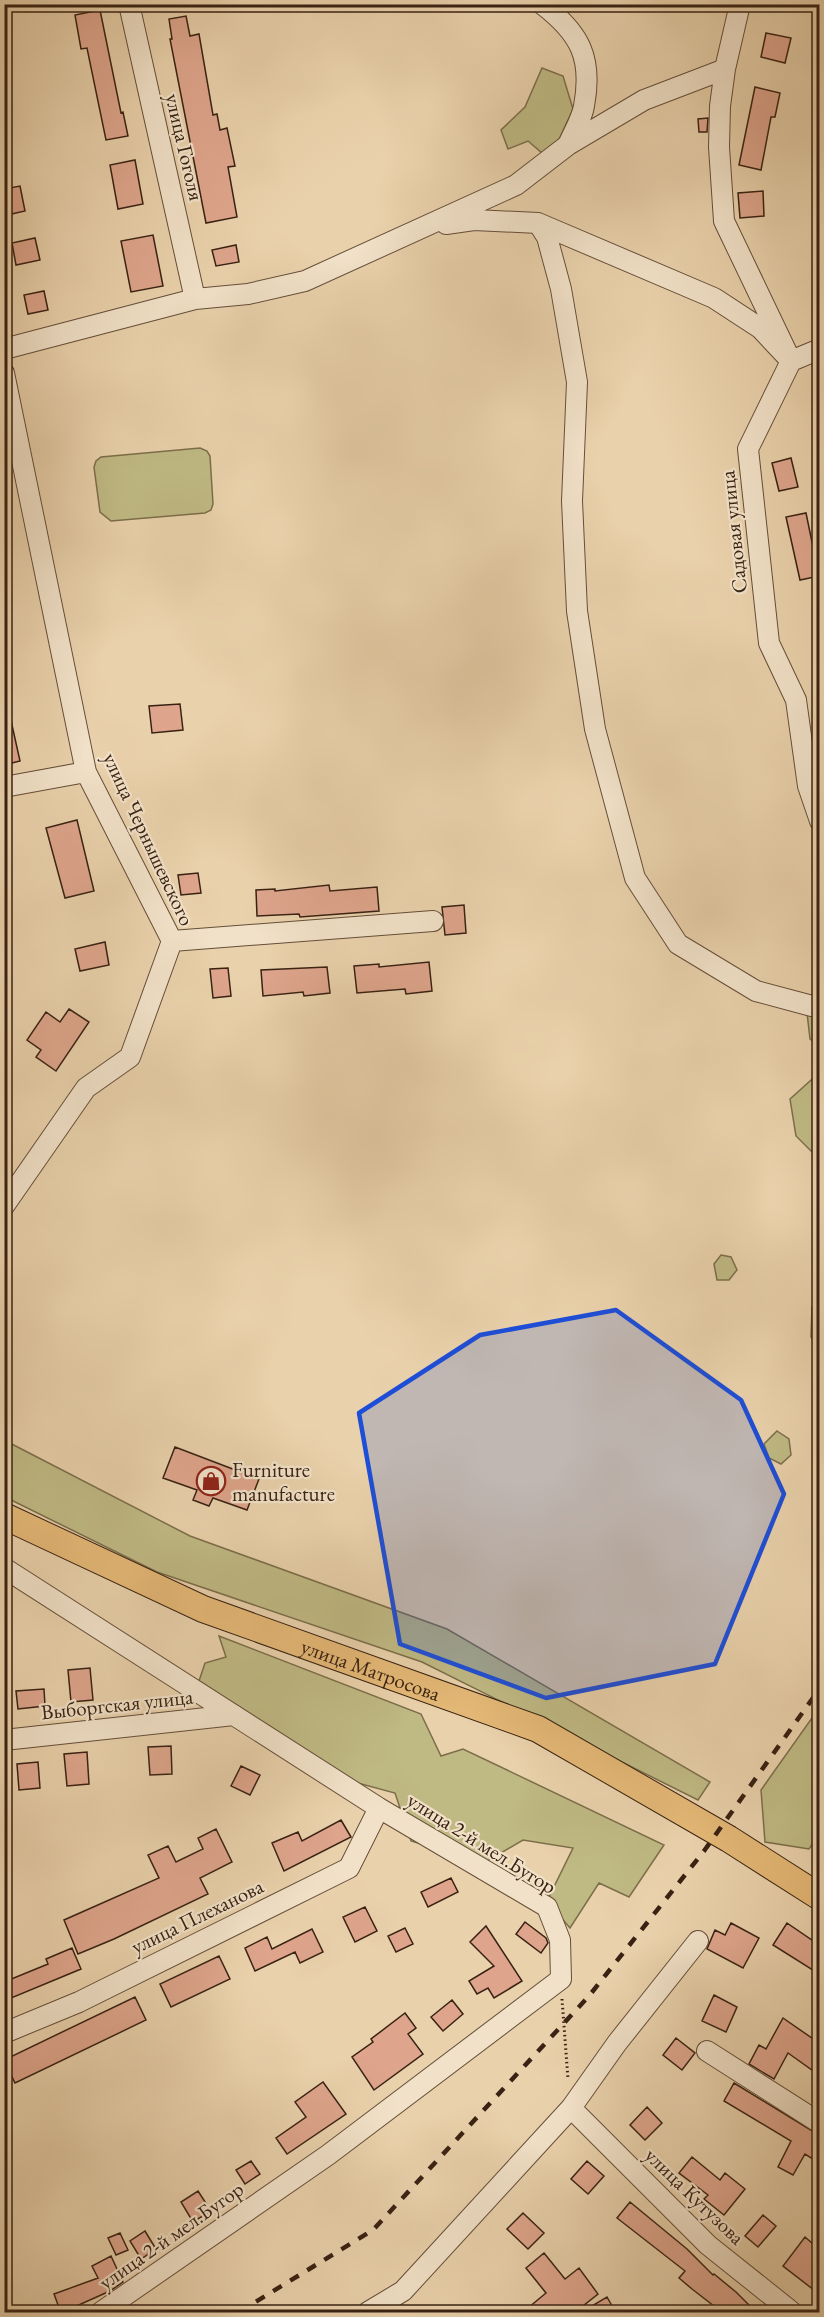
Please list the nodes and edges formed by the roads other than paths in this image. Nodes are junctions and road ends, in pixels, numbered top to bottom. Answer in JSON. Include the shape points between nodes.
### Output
{"nodes":[{"id":1,"x":129,"y":4,"type":"edge"},
{"id":2,"x":542,"y":4,"type":"edge"},
{"id":3,"x":741,"y":4,"type":"edge"},
{"id":4,"x":725,"y":69,"type":"junction"},
{"id":5,"x":568,"y":145,"type":"junction"},
{"id":6,"x":538,"y":223,"type":"junction"},
{"id":7,"x":426,"y":226,"type":"junction"},
{"id":8,"x":195,"y":299,"type":"junction"},
{"id":9,"x":4,"y":349,"type":"edge"},
{"id":10,"x":819,"y":349,"type":"edge"},
{"id":11,"x":791,"y":361,"type":"junction"},
{"id":12,"x":4,"y":373,"type":"edge"},
{"id":13,"x":86,"y":772,"type":"junction"},
{"id":14,"x":4,"y":787,"type":"edge"},
{"id":15,"x":819,"y":821,"type":"edge"},
{"id":16,"x":434,"y":921,"type":"dead end"},
{"id":17,"x":172,"y":941,"type":"junction"},
{"id":18,"x":819,"y":1005,"type":"edge"},
{"id":19,"x":4,"y":1206,"type":"edge"},
{"id":20,"x":4,"y":1516,"type":"edge"},
{"id":21,"x":4,"y":1568,"type":"edge"},
{"id":22,"x":234,"y":1715,"type":"junction"},
{"id":23,"x":4,"y":1740,"type":"edge"},
{"id":24,"x":379,"y":1808,"type":"junction"},
{"id":25,"x":819,"y":1897,"type":"edge"},
{"id":26,"x":698,"y":1941,"type":"dead end"},
{"id":27,"x":4,"y":2033,"type":"edge"},
{"id":28,"x":707,"y":2051,"type":"dead end"},
{"id":29,"x":571,"y":2108,"type":"junction"},
{"id":30,"x":819,"y":2123,"type":"edge"},
{"id":31,"x":101,"y":2313,"type":"edge"},
{"id":32,"x":368,"y":2313,"type":"edge"},
{"id":33,"x":792,"y":2313,"type":"edge"}],
"edges":[{"from":1,"to":8,"type":"street","name":"улица Гоголя"},
{"from":2,"to":5,"type":"street","via":[[559,17],[581,44],[586,70],[584,107]]},
{"from":3,"to":4,"type":"street"},
{"from":4,"to":5,"type":"street","via":[[644,100]]},
{"from":4,"to":11,"type":"street","via":[[719,147],[724,221]]},
{"from":5,"to":7,"type":"street","via":[[516,185]]},
{"from":6,"to":7,"type":"street","via":[[474,220]]},
{"from":6,"to":11,"type":"street","via":[[714,298],[760,328]]},
{"from":6,"to":18,"type":"street","via":[[547,237],[561,289],[577,382],[572,501],[577,611],[595,729],[635,878],[678,944],[756,991]]},
{"from":7,"to":8,"type":"street","via":[[305,281],[248,294]]},
{"from":8,"to":9,"type":"street"},
{"from":10,"to":11,"type":"street"},
{"from":11,"to":15,"type":"street","name":"Садовая улица","via":[[748,449],[769,643],[796,700],[808,786]]},
{"from":12,"to":13,"type":"street","name":"улица Чернышевского"},
{"from":13,"to":14,"type":"street"},
{"from":13,"to":17,"type":"street","name":"улица Чернышевского"},
{"from":16,"to":17,"type":"street"},
{"from":17,"to":19,"type":"street","name":"улица Чернышевского","via":[[129,1057],[86,1088]]},
{"from":20,"to":25,"type":"main road","name":"улица Матросова","via":[[203,1609],[538,1729],[729,1839]]},
{"from":21,"to":22,"type":"street","name":"улица 2-й мел.Бугор"},
{"from":22,"to":23,"type":"street","name":"Выборгская улица"},
{"from":22,"to":24,"type":"street","name":"улица 2-й мел.Бугор"},
{"from":24,"to":27,"type":"street","name":"улица Плеханова","via":[[349,1868],[79,2002]]},
{"from":24,"to":31,"type":"street","name":"улица 2-й мел.Бугор","via":[[547,1907],[560,1940],[561,1979],[328,2155]]},
{"from":26,"to":29,"type":"street","via":[[616,2043]]},
{"from":28,"to":30,"type":"street"},
{"from":29,"to":32,"type":"street","via":[[403,2290]]},
{"from":29,"to":33,"type":"street","name":"улица Кутузова","via":[[708,2245]]}]}
